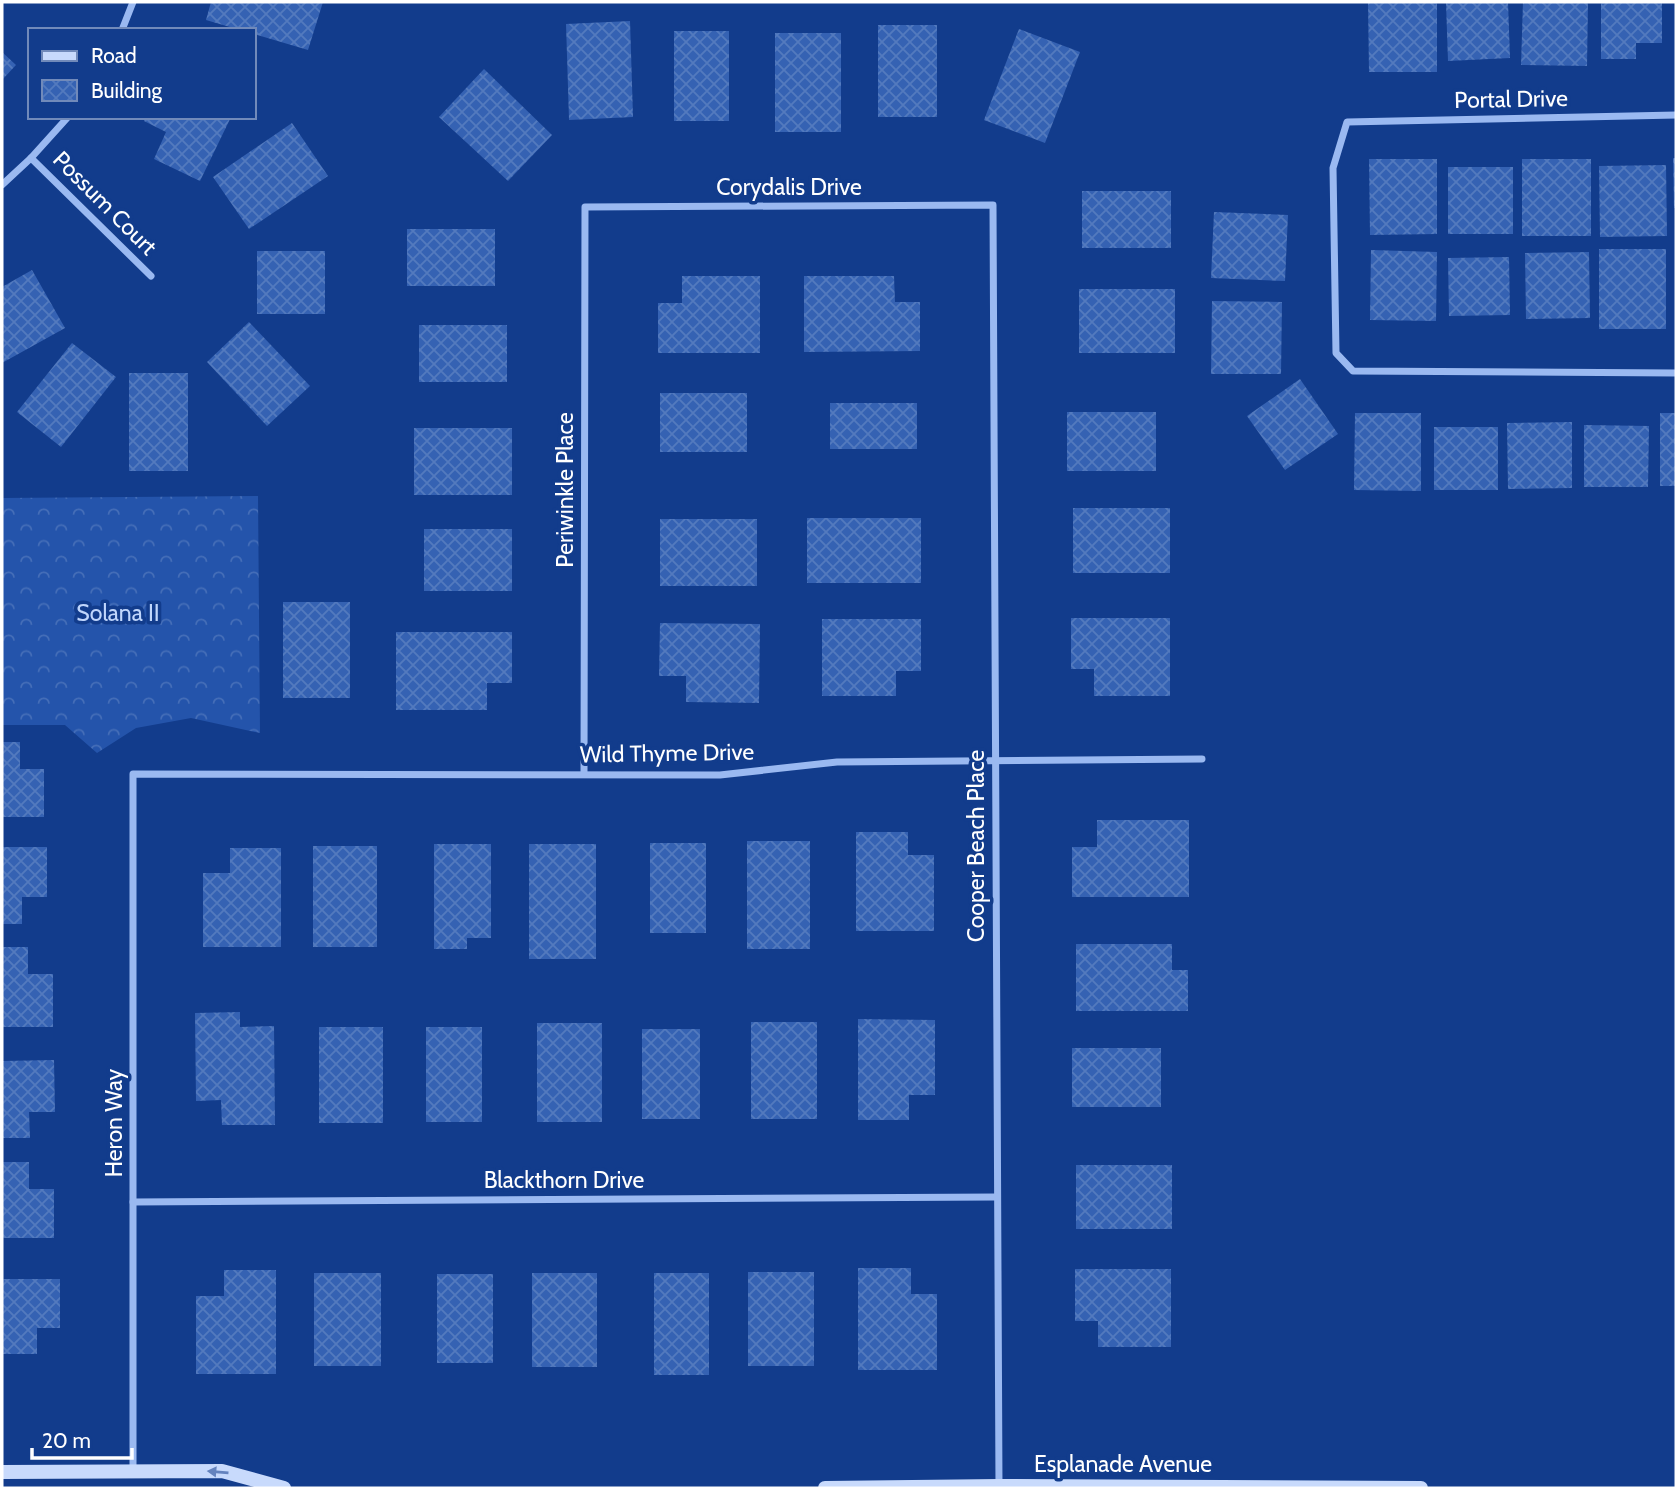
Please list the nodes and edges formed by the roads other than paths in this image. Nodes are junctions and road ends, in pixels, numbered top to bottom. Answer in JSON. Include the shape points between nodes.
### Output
{"nodes":[{"id":1,"x":133,"y":2,"type":"edge"},
{"id":2,"x":123,"y":28,"type":"edge"},
{"id":3,"x":1676,"y":115,"type":"edge"},
{"id":4,"x":66,"y":119,"type":"edge"},
{"id":5,"x":31,"y":158,"type":"junction"},
{"id":6,"x":2,"y":185,"type":"edge"},
{"id":7,"x":993,"y":205,"type":"joint"},
{"id":8,"x":584,"y":207,"type":"joint"},
{"id":9,"x":151,"y":276,"type":"dead end"},
{"id":10,"x":1676,"y":373,"type":"edge"},
{"id":11,"x":1202,"y":759,"type":"dead end"},
{"id":12,"x":995,"y":761,"type":"junction"},
{"id":13,"x":133,"y":774,"type":"joint"},
{"id":14,"x":584,"y":774,"type":"junction"},
{"id":15,"x":996,"y":1197,"type":"junction"},
{"id":16,"x":133,"y":1202,"type":"junction"},
{"id":17,"x":2,"y":1472,"type":"edge"},
{"id":18,"x":133,"y":1472,"type":"junction"},
{"id":19,"x":999,"y":1486,"type":"junction"},
{"id":20,"x":284,"y":1488,"type":"edge"},
{"id":21,"x":825,"y":1488,"type":"edge"},
{"id":22,"x":1421,"y":1488,"type":"edge"}],
"edges":[{"from":1,"to":2,"type":"street"},
{"from":3,"to":10,"type":"street","name":"Portal Drive","via":[[1347,122],[1333,168],[1336,353],[1353,371]]},
{"from":4,"to":5,"type":"street"},
{"from":5,"to":6,"type":"street"},
{"from":5,"to":9,"type":"street","name":"Possum Court"},
{"from":7,"to":8,"type":"street","name":"Corydalis Drive"},
{"from":7,"to":12,"type":"street","name":"Cooper Beach Place"},
{"from":8,"to":14,"type":"street","name":"Periwinkle Place"},
{"from":11,"to":12,"type":"street","name":"Wild Thyme Drive"},
{"from":12,"to":14,"type":"street","name":"Wild Thyme Drive","via":[[837,762],[720,775]]},
{"from":12,"to":15,"type":"street","name":"Cooper Beach Place"},
{"from":13,"to":14,"type":"street","name":"Wild Thyme Drive"},
{"from":13,"to":16,"type":"street","name":"Heron Way"},
{"from":15,"to":16,"type":"street","name":"Blackthorn Drive"},
{"from":15,"to":19,"type":"street","name":"Cooper Beach Place"},
{"from":16,"to":18,"type":"street","name":"Heron Way"},
{"from":17,"to":18,"type":"main road"},
{"from":20,"to":18,"type":"main road","one_way":true,"via":[[222,1471]]},
{"from":19,"to":21,"type":"main road","name":"Esplanade Avenue"},
{"from":19,"to":22,"type":"main road","name":"Esplanade Avenue"}]}
